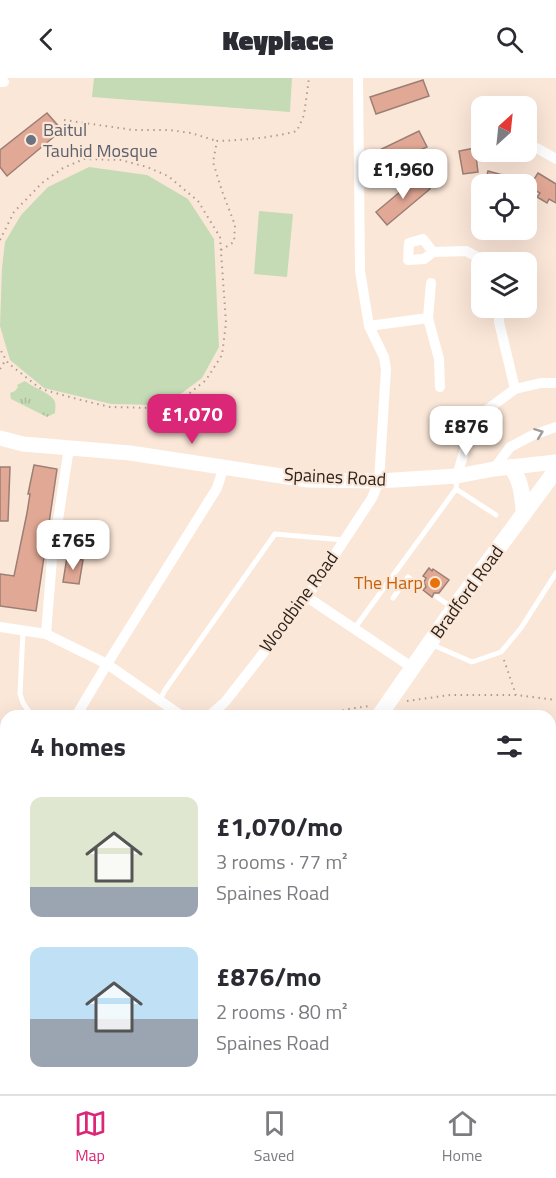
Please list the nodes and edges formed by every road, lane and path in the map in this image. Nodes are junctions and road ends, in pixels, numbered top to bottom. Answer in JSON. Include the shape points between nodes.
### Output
{"nodes":[{"id":1,"x":309,"y":78,"type":"edge"},
{"id":2,"x":358,"y":78,"type":"edge"},
{"id":3,"x":64,"y":120,"type":"dead end"},
{"id":4,"x":217,"y":141,"type":"junction"},
{"id":5,"x":537,"y":148,"type":"edge"},
{"id":6,"x":556,"y":159,"type":"edge"},
{"id":7,"x":0,"y":240,"type":"edge"},
{"id":8,"x":222,"y":250,"type":"junction"},
{"id":9,"x":433,"y":252,"type":"dead end"},
{"id":10,"x":471,"y":254,"type":"edge"},
{"id":11,"x":431,"y":283,"type":"dead end"},
{"id":12,"x":428,"y":318,"type":"junction"},
{"id":13,"x":499,"y":318,"type":"edge"},
{"id":14,"x":369,"y":326,"type":"junction"},
{"id":15,"x":0,"y":348,"type":"edge"},
{"id":16,"x":1,"y":353,"type":"edge"},
{"id":17,"x":5,"y":360,"type":"junction"},
{"id":18,"x":0,"y":369,"type":"edge"},
{"id":19,"x":556,"y":383,"type":"edge"},
{"id":20,"x":441,"y":387,"type":"dead end"},
{"id":21,"x":515,"y":389,"type":"junction"},
{"id":22,"x":556,"y":427,"type":"edge"},
{"id":23,"x":0,"y":438,"type":"edge"},
{"id":24,"x":69,"y":448,"type":"junction"},
{"id":25,"x":556,"y":462,"type":"edge"},
{"id":26,"x":224,"y":466,"type":"junction"},
{"id":27,"x":511,"y":467,"type":"junction"},
{"id":28,"x":494,"y":469,"type":"junction"},
{"id":29,"x":556,"y":470,"type":"edge"},
{"id":30,"x":379,"y":481,"type":"junction"},
{"id":31,"x":456,"y":482,"type":"junction"},
{"id":32,"x":524,"y":513,"type":"junction"},
{"id":33,"x":496,"y":515,"type":"dead end"},
{"id":34,"x":344,"y":540,"type":"junction"},
{"id":35,"x":556,"y":573,"type":"edge"},
{"id":36,"x":421,"y":586,"type":"dead end"},
{"id":37,"x":307,"y":597,"type":"junction"},
{"id":38,"x":437,"y":597,"type":"dead end"},
{"id":39,"x":393,"y":598,"type":"dead end"},
{"id":40,"x":454,"y":609,"type":"junction"},
{"id":41,"x":0,"y":627,"type":"edge"},
{"id":42,"x":354,"y":629,"type":"junction"},
{"id":43,"x":23,"y":631,"type":"junction"},
{"id":44,"x":46,"y":634,"type":"junction"},
{"id":45,"x":430,"y":644,"type":"junction"},
{"id":46,"x":501,"y":652,"type":"junction"},
{"id":47,"x":107,"y":664,"type":"junction"},
{"id":48,"x":411,"y":671,"type":"junction"},
{"id":49,"x":450,"y":695,"type":"dead end"},
{"id":50,"x":516,"y":695,"type":"junction"},
{"id":51,"x":160,"y":700,"type":"junction"},
{"id":52,"x":556,"y":700,"type":"edge"},
{"id":53,"x":349,"y":709,"type":"dead end"},
{"id":54,"x":28,"y":710,"type":"edge"},
{"id":55,"x":80,"y":710,"type":"edge"},
{"id":56,"x":174,"y":710,"type":"edge"},
{"id":57,"x":216,"y":710,"type":"edge"},
{"id":58,"x":345,"y":710,"type":"edge"},
{"id":59,"x":383,"y":710,"type":"edge"}],
"edges":[{"from":1,"to":4,"type":"path","via":[[304,115],[297,131]]},
{"from":2,"to":14,"type":"street","via":[[360,271]]},
{"from":3,"to":4,"type":"path","via":[[191,133]]},
{"from":4,"to":8,"type":"path","via":[[213,162],[236,233],[234,243]]},
{"from":5,"to":6,"type":"street"},
{"from":7,"to":8,"type":"path","via":[[14,212],[63,168],[84,159],[121,160],[168,176],[198,201],[220,237]]},
{"from":8,"to":17,"type":"path","via":[[226,323],[222,355],[206,380],[186,396],[156,408],[110,407],[41,389]]},
{"from":9,"to":10,"type":"street"},
{"from":11,"to":12,"type":"street"},
{"from":12,"to":14,"type":"street"},
{"from":12,"to":20,"type":"street","via":[[439,359]]},
{"from":13,"to":21,"type":"street"},
{"from":14,"to":30,"type":"street","via":[[386,369]]},
{"from":15,"to":16,"type":"path"},
{"from":16,"to":17,"type":"path"},
{"from":17,"to":18,"type":"path"},
{"from":19,"to":21,"type":"street"},
{"from":21,"to":31,"type":"street","via":[[488,409],[470,431]]},
{"from":28,"to":22,"type":"street","one_way":true,"via":[[510,447]]},
{"from":23,"to":24,"type":"street","name":"Spaines Road"},
{"from":24,"to":26,"type":"street","name":"Spaines Road"},
{"from":24,"to":44,"type":"street","via":[[52,559]]},
{"from":25,"to":27,"type":"street","name":"Spaines Road"},
{"from":26,"to":30,"type":"street","name":"Spaines Road","via":[[308,480]]},
{"from":26,"to":47,"type":"street","via":[[217,488]]},
{"from":27,"to":28,"type":"street","name":"Spaines Road"},
{"from":27,"to":32,"type":"main road","via":[[521,485]]},
{"from":28,"to":31,"type":"street","name":"Spaines Road"},
{"from":29,"to":32,"type":"main road","name":"Bradford Road"},
{"from":30,"to":31,"type":"street","name":"Spaines Road"},
{"from":30,"to":34,"type":"street","name":"Woodbine Road"},
{"from":31,"to":33,"type":"lane"},
{"from":31,"to":42,"type":"lane"},
{"from":32,"to":40,"type":"main road","name":"Bradford Road"},
{"from":34,"to":37,"type":"street","name":"Woodbine Road"},
{"from":34,"to":51,"type":"lane","via":[[275,534]]},
{"from":35,"to":46,"type":"lane"},
{"from":36,"to":39,"type":"lane","via":[[408,577]]},
{"from":37,"to":42,"type":"street"},
{"from":37,"to":57,"type":"street","name":"Woodbine Road"},
{"from":38,"to":40,"type":"lane"},
{"from":40,"to":45,"type":"main road","name":"Bradford Road"},
{"from":41,"to":43,"type":"street"},
{"from":42,"to":48,"type":"street"},
{"from":43,"to":44,"type":"street"},
{"from":43,"to":54,"type":"lane","via":[[20,694]]},
{"from":44,"to":47,"type":"street"},
{"from":45,"to":46,"type":"lane","via":[[472,662]]},
{"from":45,"to":48,"type":"main road","name":"Bradford Road"},
{"from":46,"to":50,"type":"path"},
{"from":47,"to":51,"type":"street"},
{"from":47,"to":55,"type":"street"},
{"from":48,"to":59,"type":"main road","name":"Bradford Road"},
{"from":49,"to":50,"type":"path"},
{"from":50,"to":52,"type":"path"},
{"from":51,"to":56,"type":"street"},
{"from":53,"to":58,"type":"path"}]}
